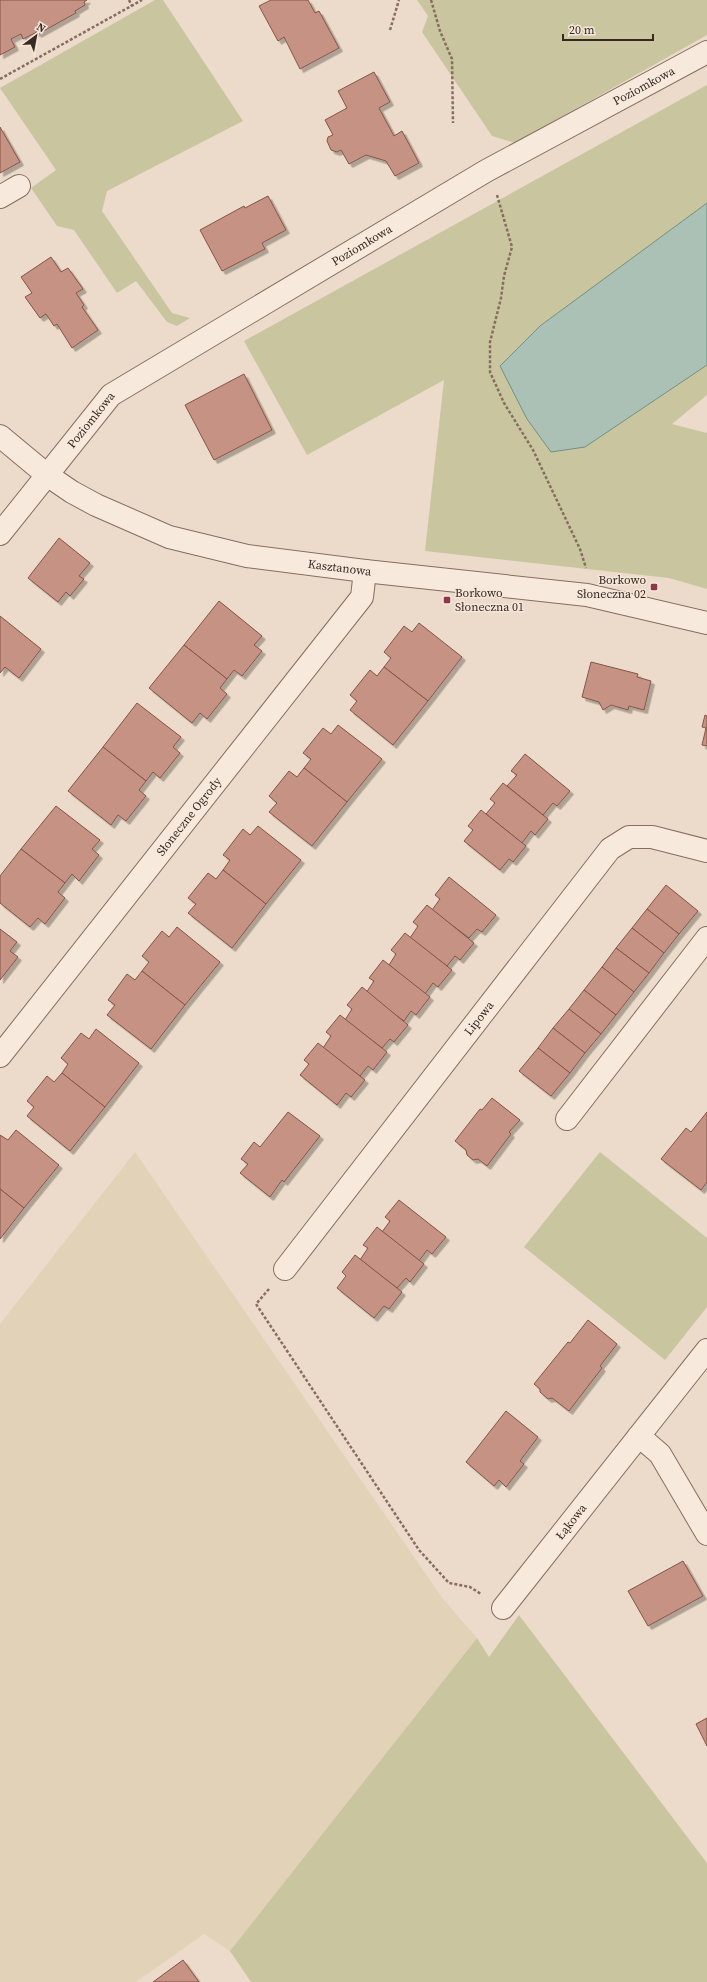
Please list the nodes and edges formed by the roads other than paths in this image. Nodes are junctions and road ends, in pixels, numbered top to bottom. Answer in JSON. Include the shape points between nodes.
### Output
{"nodes":[{"id":1,"x":707,"y":52,"type":"edge"},
{"id":2,"x":19,"y":186,"type":"dead end"},
{"id":3,"x":0,"y":197,"type":"edge"},
{"id":4,"x":0,"y":436,"type":"edge"},
{"id":5,"x":47,"y":475,"type":"junction"},
{"id":6,"x":0,"y":534,"type":"edge"},
{"id":7,"x":365,"y":571,"type":"junction"},
{"id":8,"x":707,"y":623,"type":"edge"},
{"id":9,"x":707,"y":851,"type":"edge"},
{"id":10,"x":707,"y":938,"type":"edge"},
{"id":11,"x":0,"y":1056,"type":"edge"},
{"id":12,"x":567,"y":1119,"type":"dead end"},
{"id":13,"x":285,"y":1269,"type":"dead end"},
{"id":14,"x":707,"y":1350,"type":"edge"},
{"id":15,"x":639,"y":1436,"type":"junction"},
{"id":16,"x":707,"y":1534,"type":"edge"},
{"id":17,"x":503,"y":1608,"type":"road end"}],
"edges":[{"from":1,"to":5,"type":"street","name":"Poziomkowa","via":[[486,171],[111,395]]},
{"from":2,"to":3,"type":"street"},
{"from":4,"to":5,"type":"street","name":"Kasztanowa"},
{"from":5,"to":6,"type":"street","name":"Poziomkowa"},
{"from":5,"to":7,"type":"street","name":"Kasztanowa","via":[[96,505],[169,537],[247,556]]},
{"from":7,"to":8,"type":"street","name":"Kasztanowa","via":[[587,595]]},
{"from":7,"to":11,"type":"street","name":"Słoneczne Ogrody","via":[[362,597]]},
{"from":9,"to":13,"type":"street","name":"Lipowa","via":[[652,837],[629,837],[610,849]]},
{"from":10,"to":12,"type":"street"},
{"from":14,"to":15,"type":"street","name":"Łąkowa"},
{"from":15,"to":16,"type":"street","via":[[660,1454]]},
{"from":15,"to":17,"type":"street","name":"Łąkowa"}]}
